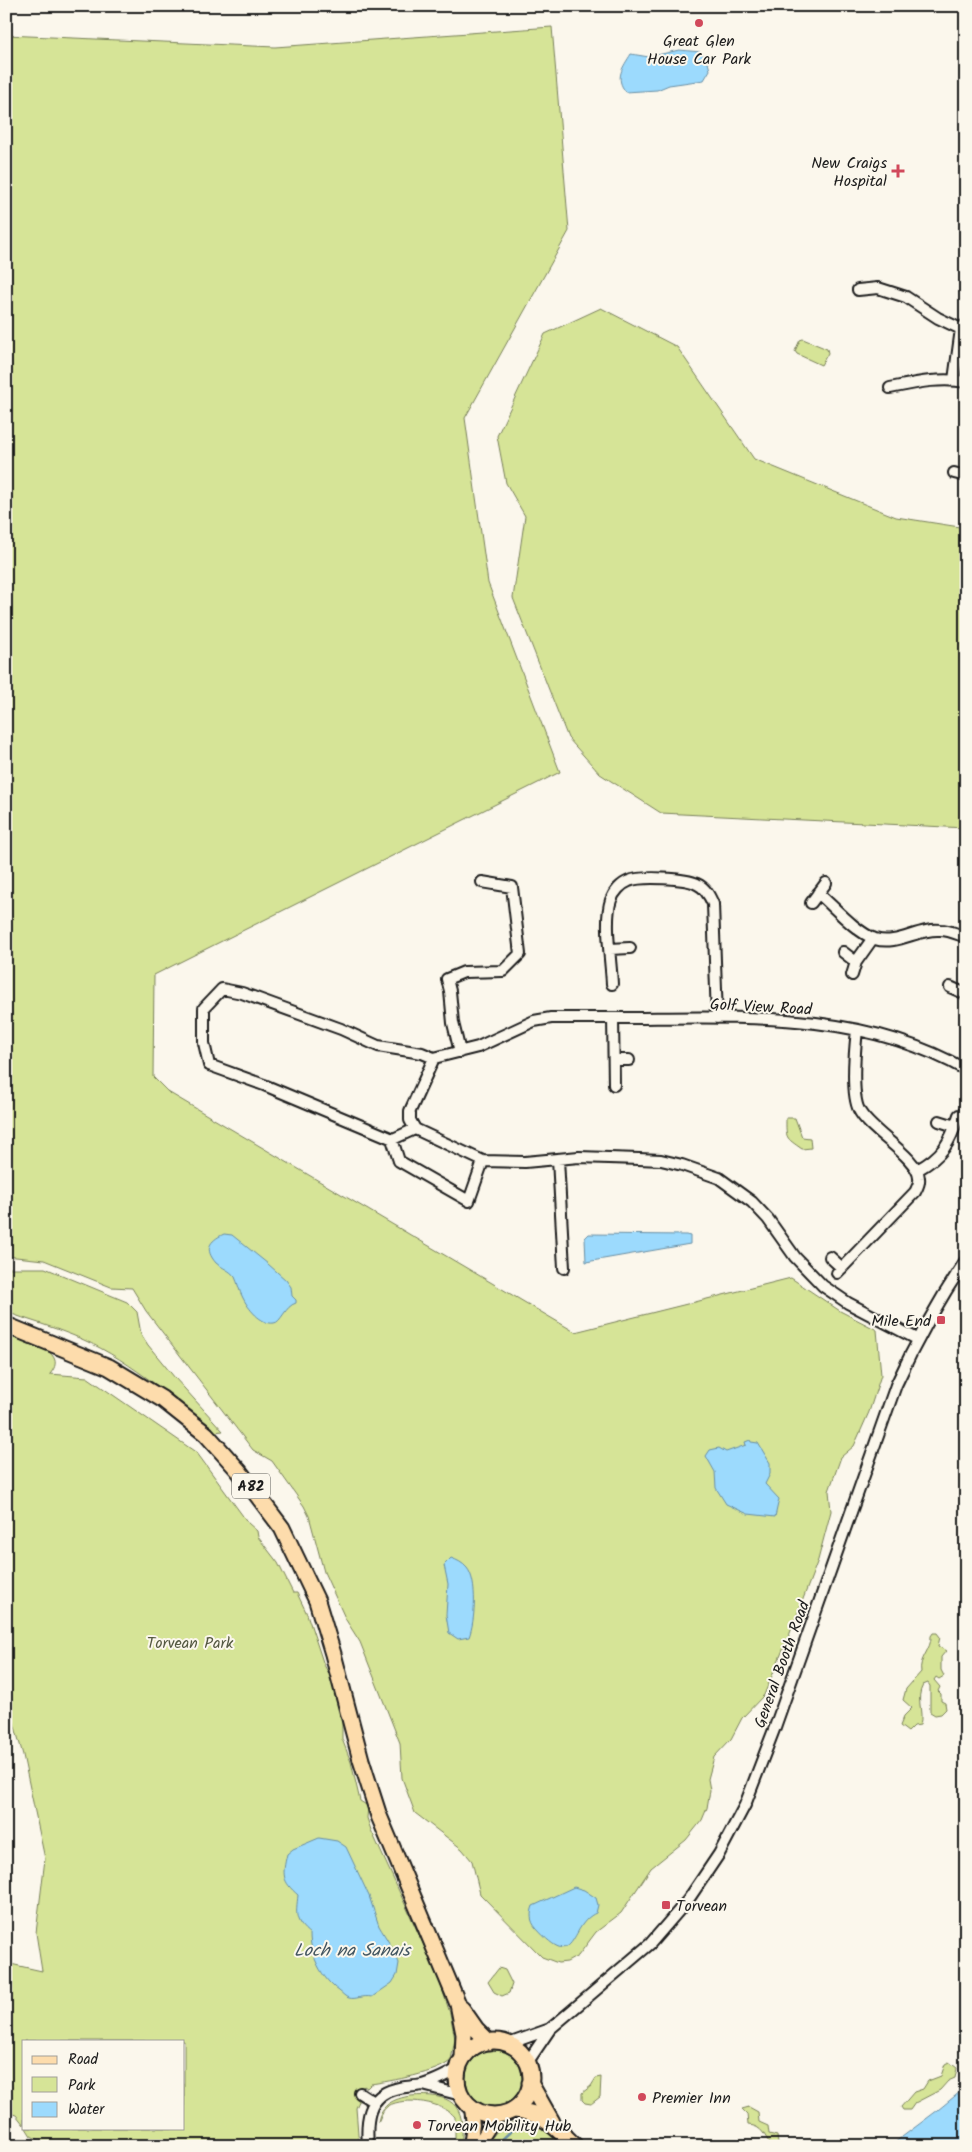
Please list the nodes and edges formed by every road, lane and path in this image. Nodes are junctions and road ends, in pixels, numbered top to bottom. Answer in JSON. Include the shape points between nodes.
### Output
{"nodes":[{"id":1,"x":858,"y":290,"type":"dead end"},
{"id":2,"x":964,"y":327,"type":"edge"},
{"id":3,"x":954,"y":380,"type":"junction"},
{"id":4,"x":966,"y":382,"type":"edge"},
{"id":5,"x":890,"y":388,"type":"dead end"},
{"id":6,"x":954,"y":473,"type":"dead end"},
{"id":7,"x":966,"y":476,"type":"edge"},
{"id":8,"x":482,"y":882,"type":"dead end"},
{"id":9,"x":826,"y":883,"type":"dead end"},
{"id":10,"x":818,"y":893,"type":"junction"},
{"id":11,"x":811,"y":903,"type":"dead end"},
{"id":12,"x":873,"y":938,"type":"junction"},
{"id":13,"x":966,"y":938,"type":"edge"},
{"id":14,"x":630,"y":948,"type":"dead end"},
{"id":15,"x":610,"y":949,"type":"junction"},
{"id":16,"x":843,"y":952,"type":"dead end"},
{"id":17,"x":856,"y":962,"type":"junction"},
{"id":18,"x":852,"y":975,"type":"dead end"},
{"id":19,"x":612,"y":984,"type":"dead end"},
{"id":20,"x":950,"y":987,"type":"dead end"},
{"id":21,"x":965,"y":992,"type":"edge"},
{"id":22,"x":613,"y":1018,"type":"junction"},
{"id":23,"x":717,"y":1018,"type":"junction"},
{"id":24,"x":856,"y":1030,"type":"junction"},
{"id":25,"x":460,"y":1052,"type":"junction"},
{"id":26,"x":434,"y":1058,"type":"junction"},
{"id":27,"x":614,"y":1060,"type":"junction"},
{"id":28,"x":629,"y":1060,"type":"dead end"},
{"id":29,"x":966,"y":1070,"type":"edge"},
{"id":30,"x":614,"y":1085,"type":"dead end"},
{"id":31,"x":959,"y":1115,"type":"dead end"},
{"id":32,"x":939,"y":1121,"type":"dead end"},
{"id":33,"x":955,"y":1126,"type":"junction"},
{"id":34,"x":415,"y":1129,"type":"junction"},
{"id":35,"x":392,"y":1138,"type":"junction"},
{"id":36,"x":558,"y":1159,"type":"junction"},
{"id":37,"x":483,"y":1161,"type":"junction"},
{"id":38,"x":917,"y":1170,"type":"junction"},
{"id":39,"x":830,"y":1257,"type":"dead end"},
{"id":40,"x":966,"y":1260,"type":"edge"},
{"id":41,"x":564,"y":1268,"type":"dead end"},
{"id":42,"x":6,"y":1325,"type":"edge"},
{"id":43,"x":917,"y":1339,"type":"junction"},
{"id":44,"x":458,"y":2004,"type":"junction"},
{"id":45,"x":550,"y":2029,"type":"junction"},
{"id":46,"x":489,"y":2042,"type":"junction"},
{"id":47,"x":508,"y":2044,"type":"junction"},
{"id":48,"x":461,"y":2063,"type":"junction"},
{"id":49,"x":527,"y":2063,"type":"junction"},
{"id":50,"x":530,"y":2083,"type":"junction"},
{"id":51,"x":423,"y":2085,"type":"junction"},
{"id":52,"x":360,"y":2094,"type":"dead end"},
{"id":53,"x":461,"y":2096,"type":"junction"},
{"id":54,"x":374,"y":2102,"type":"junction"},
{"id":55,"x":470,"y":2108,"type":"junction"},
{"id":56,"x":513,"y":2110,"type":"junction"},
{"id":57,"x":496,"y":2116,"type":"junction"},
{"id":58,"x":552,"y":2123,"type":"junction"},
{"id":59,"x":368,"y":2146,"type":"edge"},
{"id":60,"x":470,"y":2146,"type":"edge"},
{"id":61,"x":476,"y":2146,"type":"edge"},
{"id":62,"x":575,"y":2146,"type":"edge"}],
"edges":[{"from":1,"to":2,"type":"street","via":[[878,288],[906,297],[938,318]]},
{"from":2,"to":3,"type":"street"},
{"from":3,"to":4,"type":"street"},
{"from":3,"to":5,"type":"street"},
{"from":6,"to":7,"type":"street"},
{"from":8,"to":25,"type":"street","via":[[512,887],[520,954],[503,971],[464,972],[447,979]]},
{"from":9,"to":10,"type":"street"},
{"from":10,"to":11,"type":"street"},
{"from":10,"to":12,"type":"street"},
{"from":12,"to":13,"type":"street","via":[[894,940],[939,930]]},
{"from":12,"to":17,"type":"street"},
{"from":14,"to":15,"type":"street"},
{"from":15,"to":19,"type":"street"},
{"from":15,"to":23,"type":"street","via":[[608,913],[611,898],[619,887],[630,880],[642,878],[698,884],[708,893],[713,904]]},
{"from":16,"to":17,"type":"street"},
{"from":17,"to":18,"type":"street"},
{"from":20,"to":21,"type":"street"},
{"from":22,"to":23,"type":"street","name":"Golf View Road"},
{"from":22,"to":25,"type":"street","name":"Golf View Road","via":[[534,1021]]},
{"from":22,"to":27,"type":"street"},
{"from":23,"to":24,"type":"street","name":"Golf View Road","via":[[779,1019]]},
{"from":24,"to":29,"type":"street","name":"Golf View Road","via":[[880,1034],[921,1048]]},
{"from":24,"to":38,"type":"street","via":[[856,1096],[860,1112]]},
{"from":25,"to":26,"type":"street","name":"Golf View Road"},
{"from":26,"to":34,"type":"street","via":[[410,1112]]},
{"from":26,"to":35,"type":"street","via":[[378,1046],[242,993],[222,989],[204,1008],[204,1043],[209,1065]]},
{"from":27,"to":28,"type":"street"},
{"from":27,"to":30,"type":"street"},
{"from":31,"to":33,"type":"street"},
{"from":32,"to":33,"type":"street"},
{"from":33,"to":38,"type":"street","via":[[938,1157]]},
{"from":34,"to":35,"type":"street"},
{"from":34,"to":37,"type":"street"},
{"from":35,"to":37,"type":"street","via":[[399,1161],[469,1202]]},
{"from":36,"to":37,"type":"street"},
{"from":36,"to":41,"type":"street"},
{"from":36,"to":43,"type":"street","via":[[661,1160],[719,1178],[752,1202],[795,1257],[823,1286],[848,1303]]},
{"from":38,"to":39,"type":"street","via":[[919,1178],[915,1192],[839,1270]]},
{"from":40,"to":43,"type":"street","name":"General Booth Road"},
{"from":42,"to":44,"type":"highway","number":"A82","via":[[109,1367],[162,1399],[206,1434],[282,1528],[317,1601],[368,1786]]},
{"from":43,"to":45,"type":"street","name":"General Booth Road","via":[[896,1385],[745,1805],[719,1854],[688,1900],[650,1944]]},
{"from":44,"to":46,"type":"highway","number":"A82"},
{"from":44,"to":48,"type":"highway","number":"A82","via":[[464,2034]]},
{"from":45,"to":47,"type":"street","name":"General Booth Road"},
{"from":45,"to":49,"type":"street","name":"General Booth Road"},
{"from":46,"to":47,"type":"highway"},
{"from":46,"to":48,"type":"highway","via":[[475,2046]]},
{"from":47,"to":49,"type":"highway"},
{"from":48,"to":51,"type":"street"},
{"from":48,"to":53,"type":"highway","via":[[458,2087]]},
{"from":49,"to":50,"type":"highway"},
{"from":50,"to":56,"type":"highway","via":[[522,2103]]},
{"from":50,"to":58,"type":"highway"},
{"from":51,"to":53,"type":"street"},
{"from":51,"to":54,"type":"street","via":[[393,2089]]},
{"from":52,"to":54,"type":"street"},
{"from":53,"to":55,"type":"highway"},
{"from":54,"to":59,"type":"street","via":[[368,2120]]},
{"from":55,"to":57,"type":"highway"},
{"from":55,"to":60,"type":"main road","via":[[473,2125]]},
{"from":56,"to":57,"type":"highway"},
{"from":56,"to":58,"type":"highway","via":[[541,2116]]},
{"from":57,"to":61,"type":"main road"},
{"from":58,"to":62,"type":"highway"}]}
